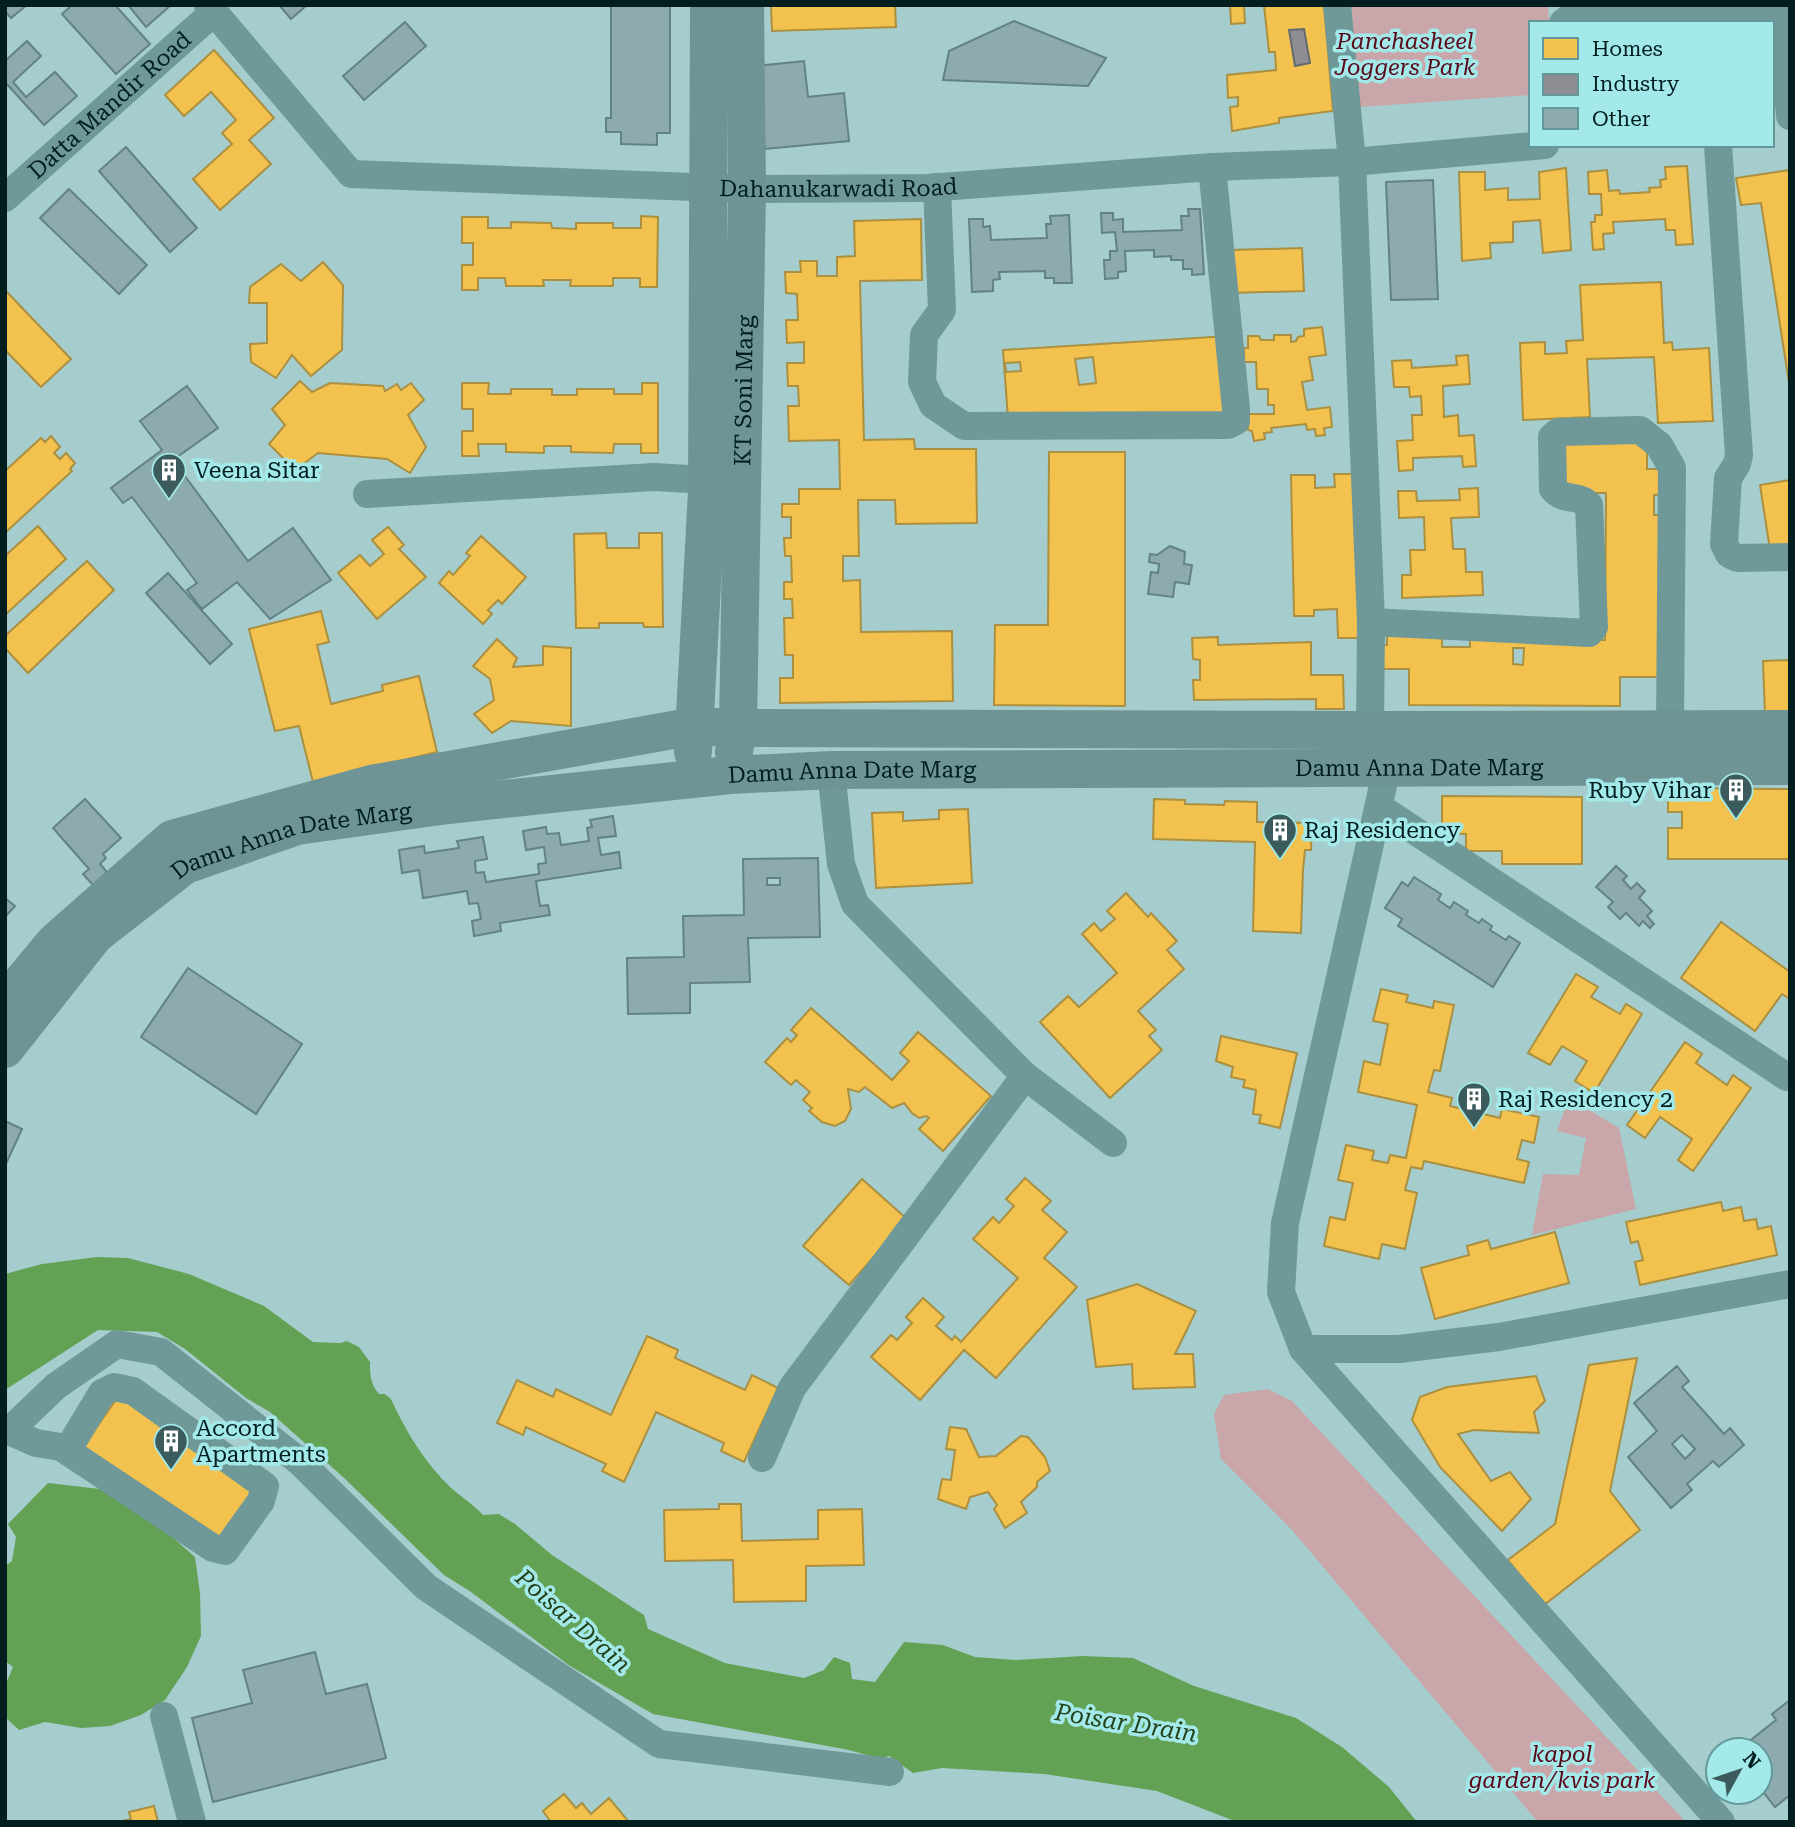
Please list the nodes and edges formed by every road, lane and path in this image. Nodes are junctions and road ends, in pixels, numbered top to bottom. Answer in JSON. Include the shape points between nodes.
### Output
{"nodes":[{"id":1,"x":709,"y":5,"type":"edge"},
{"id":2,"x":745,"y":5,"type":"edge"},
{"id":3,"x":1337,"y":5,"type":"edge"},
{"id":4,"x":211,"y":9,"type":"edge"},
{"id":5,"x":1565,"y":21,"type":"edge"},
{"id":6,"x":1790,"y":118,"type":"edge"},
{"id":7,"x":1529,"y":146,"type":"edge"},
{"id":8,"x":1718,"y":147,"type":"edge"},
{"id":9,"x":1352,"y":162,"type":"junction"},
{"id":10,"x":1212,"y":167,"type":"junction"},
{"id":11,"x":937,"y":187,"type":"junction"},
{"id":12,"x":707,"y":188,"type":"junction"},
{"id":13,"x":747,"y":189,"type":"junction"},
{"id":14,"x":5,"y":198,"type":"edge"},
{"id":15,"x":707,"y":480,"type":"junction"},
{"id":16,"x":367,"y":495,"type":"dead end"},
{"id":17,"x":1790,"y":557,"type":"edge"},
{"id":18,"x":1371,"y":622,"type":"junction"},
{"id":19,"x":695,"y":726,"type":"junction"},
{"id":20,"x":738,"y":728,"type":"junction"},
{"id":21,"x":1670,"y":729,"type":"junction"},
{"id":22,"x":1790,"y":729,"type":"edge"},
{"id":23,"x":1370,"y":730,"type":"junction"},
{"id":24,"x":1790,"y":766,"type":"edge"},
{"id":25,"x":1387,"y":768,"type":"junction"},
{"id":26,"x":831,"y":770,"type":"junction"},
{"id":27,"x":730,"y":775,"type":"junction"},
{"id":28,"x":691,"y":779,"type":"junction"},
{"id":29,"x":1378,"y":807,"type":"junction"},
{"id":30,"x":5,"y":1002,"type":"edge"},
{"id":31,"x":5,"y":1049,"type":"edge"},
{"id":32,"x":1025,"y":1076,"type":"junction"},
{"id":33,"x":1787,"y":1077,"type":"dead end"},
{"id":34,"x":1113,"y":1143,"type":"dead end"},
{"id":35,"x":1790,"y":1283,"type":"edge"},
{"id":36,"x":1303,"y":1349,"type":"junction"},
{"id":37,"x":7,"y":1432,"type":"edge"},
{"id":38,"x":67,"y":1451,"type":"junction"},
{"id":39,"x":762,"y":1458,"type":"dead end"},
{"id":40,"x":164,"y":1716,"type":"dead end"},
{"id":41,"x":890,"y":1772,"type":"dead end"},
{"id":42,"x":192,"y":1822,"type":"edge"},
{"id":43,"x":1721,"y":1822,"type":"edge"}],
"edges":[{"from":1,"to":12,"type":"street","name":"KT Soni Marg"},
{"from":2,"to":13,"type":"street","name":"KT Soni Marg"},
{"from":3,"to":9,"type":"street"},
{"from":4,"to":12,"type":"street","name":"Dahanukarwadi Road","via":[[351,174]]},
{"from":4,"to":14,"type":"street","name":"Datta Mandir Road"},
{"from":5,"to":6,"type":"street","via":[[1775,9],[1782,16]]},
{"from":7,"to":9,"type":"street","name":"Dahanukarwadi Road"},
{"from":8,"to":17,"type":"street","via":[[1739,454],[1728,478],[1724,544],[1737,558]]},
{"from":9,"to":10,"type":"street","name":"Dahanukarwadi Road"},
{"from":9,"to":18,"type":"street"},
{"from":10,"to":11,"type":"street","name":"Dahanukarwadi Road"},
{"from":10,"to":11,"type":"street","via":[[1236,409],[1236,421],[1228,425],[964,426],[933,405],[922,382],[924,335],[943,310]]},
{"from":11,"to":13,"type":"street","name":"Dahanukarwadi Road"},
{"from":12,"to":13,"type":"street","name":"Dahanukarwadi Road"},
{"from":12,"to":15,"type":"street","name":"KT Soni Marg"},
{"from":13,"to":20,"type":"street","name":"KT Soni Marg"},
{"from":15,"to":16,"type":"street","via":[[654,477]]},
{"from":15,"to":19,"type":"street","name":"KT Soni Marg"},
{"from":18,"to":21,"type":"street","via":[[1589,633],[1594,627],[1589,505],[1560,497],[1553,489],[1552,437],[1558,432],[1640,430],[1659,445],[1672,468]]},
{"from":18,"to":23,"type":"street"},
{"from":19,"to":20,"type":"street","name":"Damu Anna Date Marg"},
{"from":19,"to":28,"type":"street","name":"KT Soni Marg"},
{"from":19,"to":30,"type":"street","name":"Damu Anna Date Marg","via":[[371,784],[172,839],[55,942]]},
{"from":20,"to":23,"type":"street","name":"Damu Anna Date Marg"},
{"from":20,"to":27,"type":"street","name":"KT Soni Marg"},
{"from":21,"to":22,"type":"street","name":"Damu Anna Date Marg"},
{"from":21,"to":23,"type":"street","name":"Damu Anna Date Marg"},
{"from":23,"to":25,"type":"street"},
{"from":24,"to":25,"type":"street","name":"Damu Anna Date Marg"},
{"from":25,"to":26,"type":"street","name":"Damu Anna Date Marg"},
{"from":25,"to":29,"type":"street"},
{"from":26,"to":27,"type":"street","name":"Damu Anna Date Marg"},
{"from":26,"to":32,"type":"street","via":[[841,864],[855,904]]},
{"from":27,"to":28,"type":"street","name":"Damu Anna Date Marg"},
{"from":28,"to":31,"type":"street","name":"Damu Anna Date Marg","via":[[448,804],[297,826],[185,865],[95,935]]},
{"from":29,"to":33,"type":"street"},
{"from":29,"to":36,"type":"street","via":[[1285,1223],[1281,1292]]},
{"from":32,"to":34,"type":"street"},
{"from":32,"to":39,"type":"street","via":[[792,1388]]},
{"from":35,"to":36,"type":"street","via":[[1499,1337],[1399,1349]]},
{"from":36,"to":43,"type":"street"},
{"from":37,"to":38,"type":"street"},
{"from":37,"to":41,"type":"street","via":[[56,1386],[117,1344],[161,1352],[300,1462],[426,1587],[659,1744]]},
{"from":38,"to":38,"type":"street","via":[[212,1548],[225,1552],[261,1501],[265,1486],[133,1391],[114,1387],[102,1393]]},
{"from":40,"to":42,"type":"street"}]}
